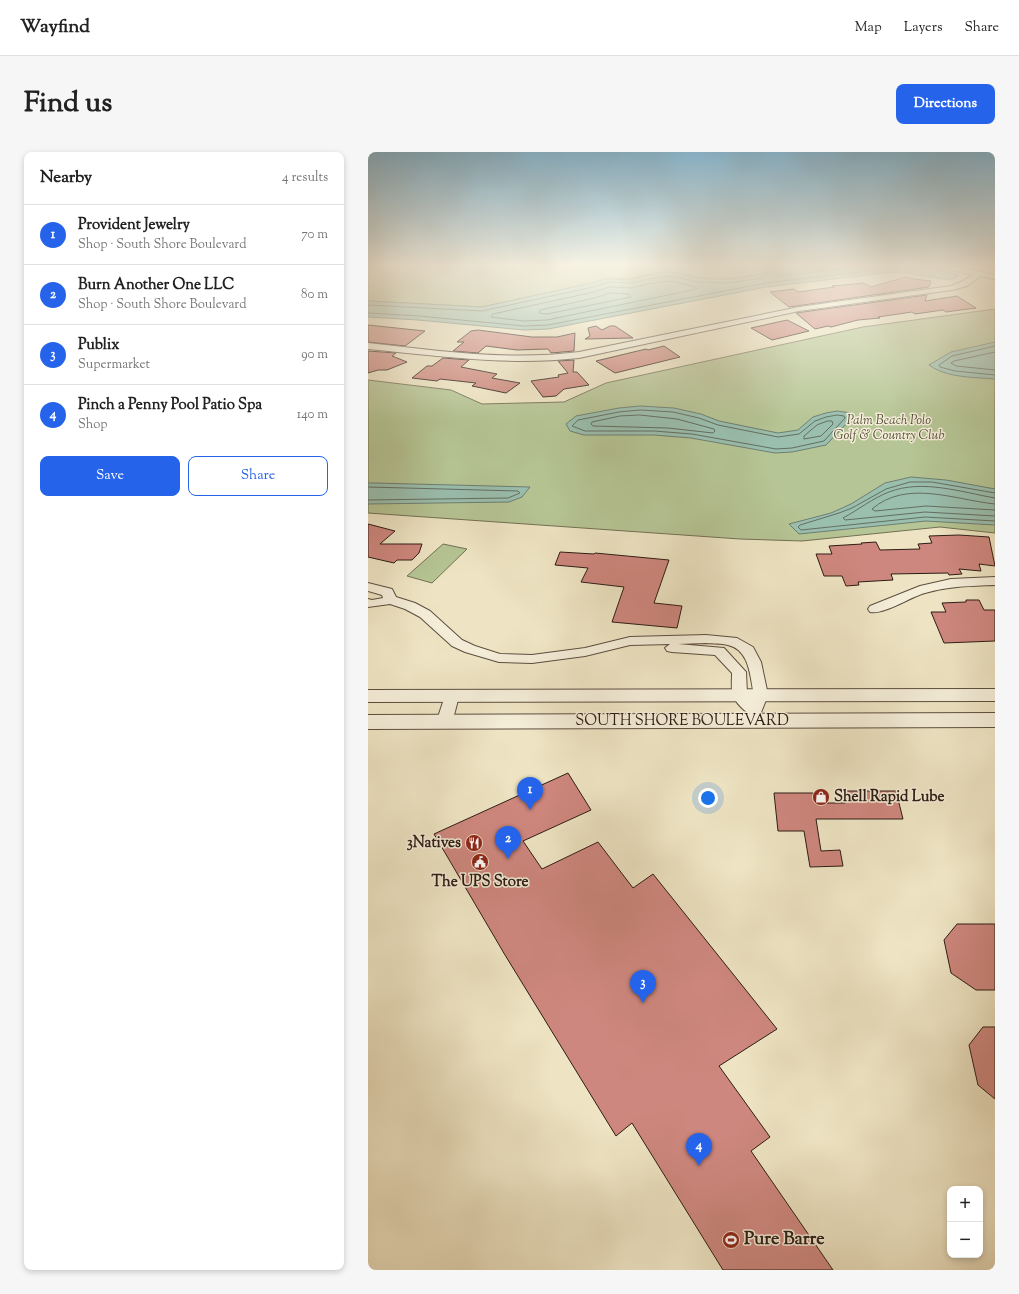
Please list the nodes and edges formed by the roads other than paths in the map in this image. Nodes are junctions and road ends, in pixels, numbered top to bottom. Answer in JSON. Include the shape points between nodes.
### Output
{"nodes":[{"id":1,"x":760,"y":317,"type":"edge"},
{"id":2,"x":368,"y":346,"type":"edge"},
{"id":3,"x":995,"y":581,"type":"edge"},
{"id":4,"x":368,"y":587,"type":"edge"},
{"id":5,"x":391,"y":600,"type":"junction"},
{"id":6,"x":368,"y":603,"type":"edge"},
{"id":7,"x":875,"y":609,"type":"dead end"},
{"id":8,"x":605,"y":647,"type":"junction"},
{"id":9,"x":740,"y":695,"type":"junction"},
{"id":10,"x":995,"y":695,"type":"edge"},
{"id":11,"x":368,"y":696,"type":"edge"},
{"id":12,"x":452,"y":696,"type":"junction"},
{"id":13,"x":757,"y":709,"type":"junction"},
{"id":14,"x":995,"y":720,"type":"edge"},
{"id":15,"x":368,"y":722,"type":"edge"},
{"id":16,"x":444,"y":722,"type":"junction"}],
"edges":[{"from":1,"to":2,"type":"street","via":[[568,357],[529,360]]},
{"from":3,"to":7,"type":"street","via":[[951,583],[920,590]]},
{"from":4,"to":5,"type":"street","via":[[387,592]]},
{"from":5,"to":6,"type":"street"},
{"from":5,"to":8,"type":"street","via":[[425,614],[457,642],[470,649],[499,658],[532,659]]},
{"from":8,"to":9,"type":"street","via":[[719,651],[739,672]]},
{"from":8,"to":13,"type":"street","via":[[630,641],[732,641],[748,650],[754,662]]},
{"from":9,"to":12,"type":"street","name":"SOUTH SHORE BOULEVARD"},
{"from":9,"to":13,"type":"street","name":"SOUTH SHORE BOULEVARD"},
{"from":10,"to":13,"type":"street","name":"SOUTH SHORE BOULEVARD"},
{"from":11,"to":12,"type":"street","name":"SOUTH SHORE BOULEVARD"},
{"from":12,"to":16,"type":"street"},
{"from":13,"to":14,"type":"street","name":"SOUTH SHORE BOULEVARD"},
{"from":13,"to":16,"type":"street","name":"SOUTH SHORE BOULEVARD"},
{"from":15,"to":16,"type":"street","name":"SOUTH SHORE BOULEVARD"}]}
